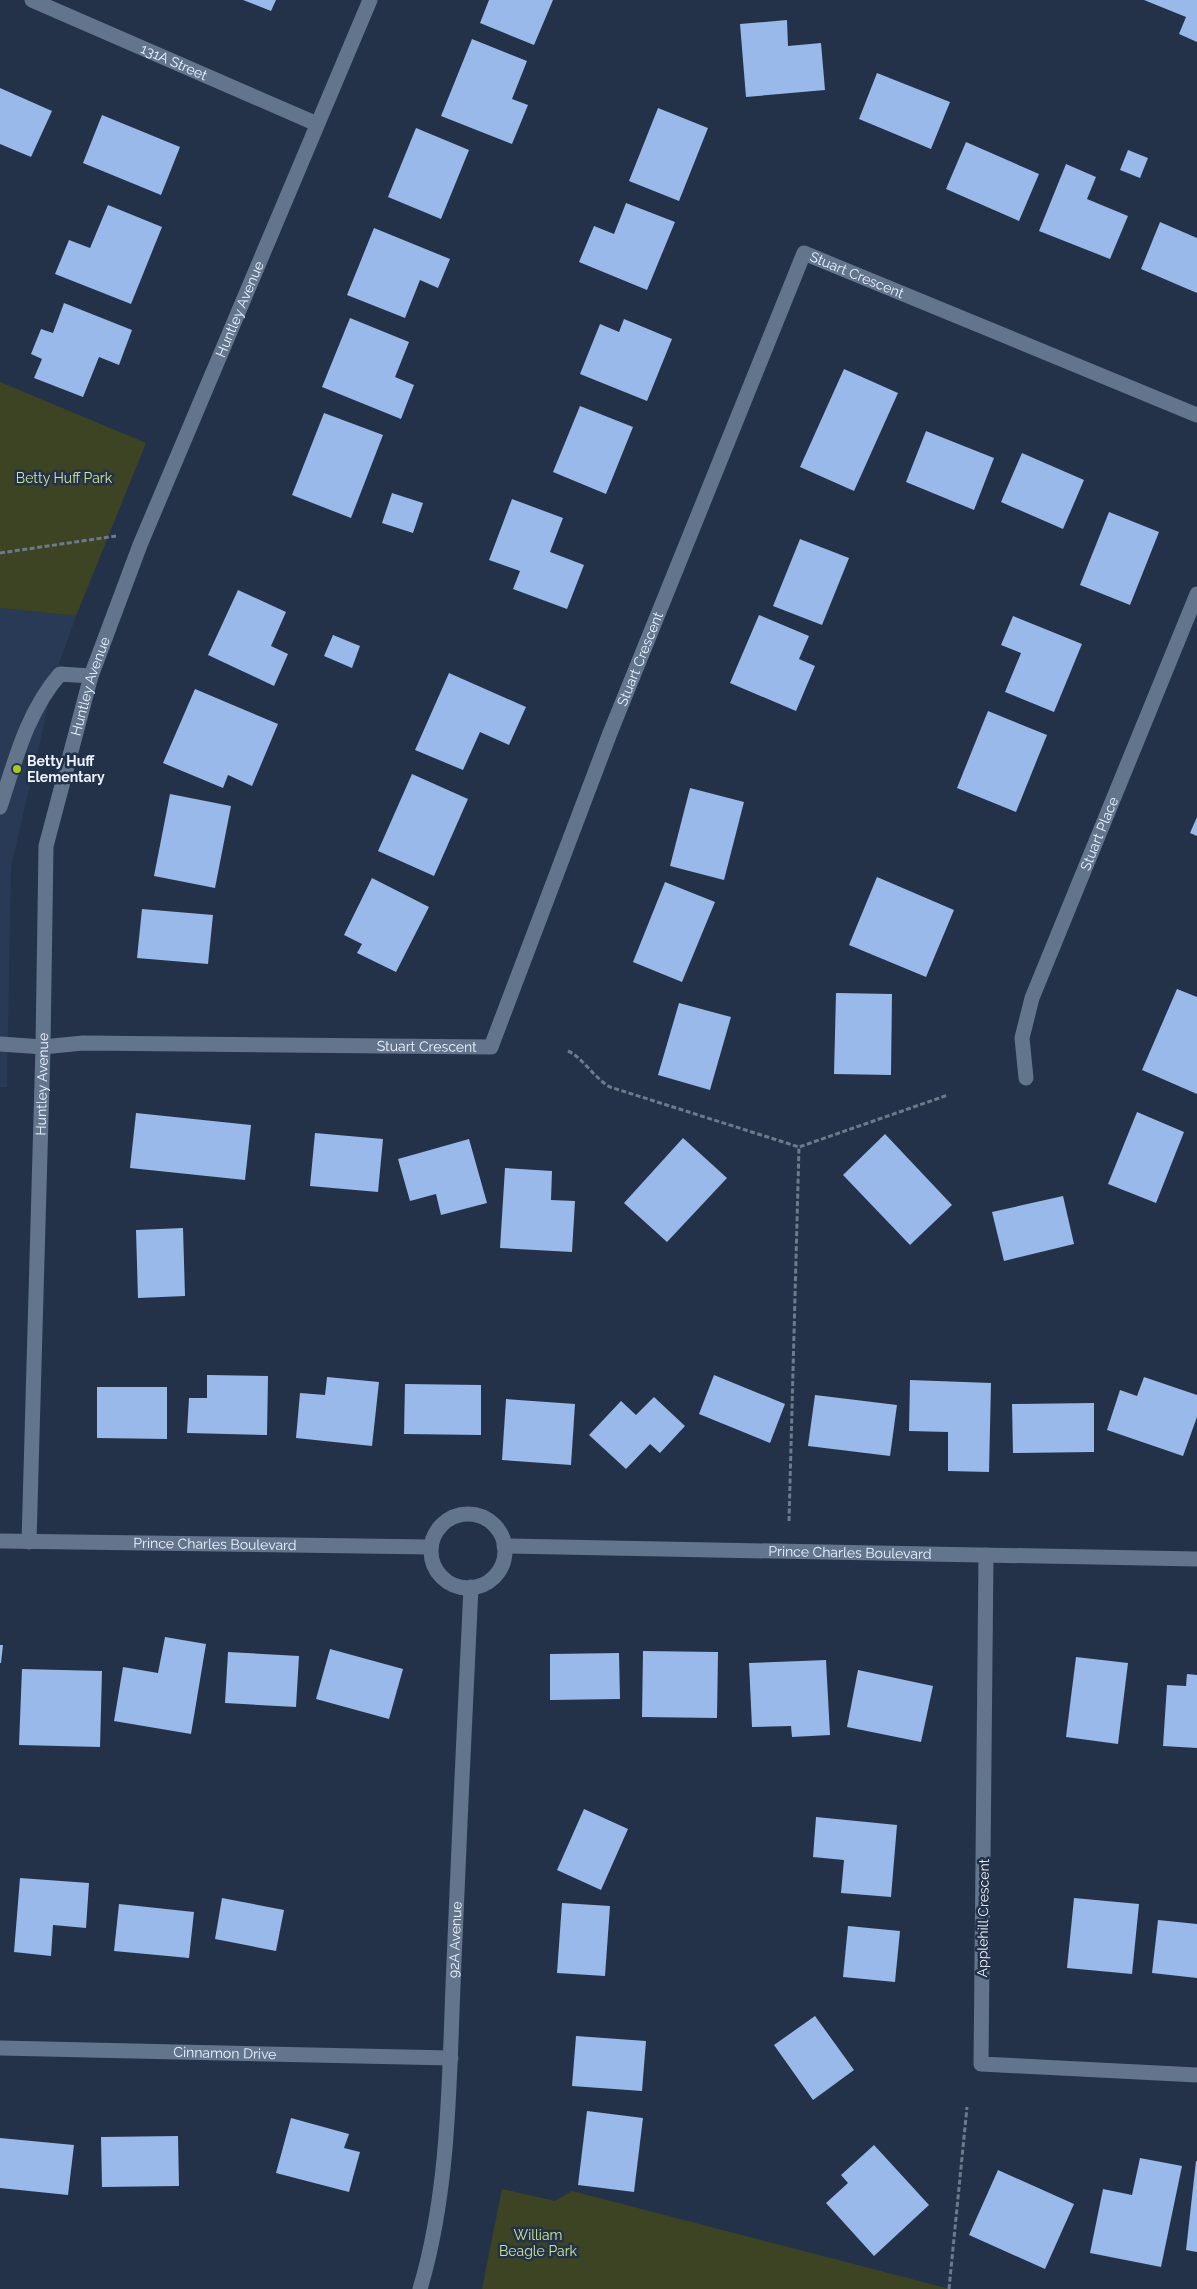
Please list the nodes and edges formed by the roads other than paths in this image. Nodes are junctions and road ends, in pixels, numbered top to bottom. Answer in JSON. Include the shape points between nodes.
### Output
{"nodes":[{"id":1,"x":32,"y":0,"type":"edge"},
{"id":2,"x":370,"y":0,"type":"edge"},
{"id":3,"x":317,"y":124,"type":"junction"},
{"id":4,"x":1197,"y":415,"type":"edge"},
{"id":5,"x":1197,"y":594,"type":"edge"},
{"id":6,"x":91,"y":676,"type":"junction"},
{"id":7,"x":0,"y":807,"type":"edge"},
{"id":8,"x":1,"y":1043,"type":"edge"},
{"id":9,"x":43,"y":1047,"type":"junction"},
{"id":10,"x":1026,"y":1078,"type":"dead end"},
{"id":11,"x":0,"y":1541,"type":"edge"},
{"id":12,"x":28,"y":1542,"type":"junction"},
{"id":13,"x":504,"y":1546,"type":"junction"},
{"id":14,"x":431,"y":1547,"type":"junction"},
{"id":15,"x":986,"y":1555,"type":"junction"},
{"id":16,"x":1197,"y":1559,"type":"edge"},
{"id":17,"x":471,"y":1587,"type":"junction"},
{"id":18,"x":0,"y":2048,"type":"edge"},
{"id":19,"x":451,"y":2058,"type":"junction"},
{"id":20,"x":1197,"y":2075,"type":"edge"},
{"id":21,"x":420,"y":2289,"type":"edge"}],
"edges":[{"from":1,"to":3,"type":"street","name":"131A Street"},
{"from":2,"to":3,"type":"street","name":"Huntley Avenue"},
{"from":3,"to":6,"type":"street","name":"Huntley Avenue","via":[[140,546]]},
{"from":4,"to":9,"type":"street","name":"Stuart Crescent","via":[[804,253],[610,733],[491,1047],[93,1044]]},
{"from":5,"to":10,"type":"street","name":"Stuart Place","via":[[1032,998],[1022,1038]]},
{"from":6,"to":7,"type":"street","via":[[60,674],[45,692],[25,731]]},
{"from":6,"to":9,"type":"street","name":"Huntley Avenue","via":[[46,846]]},
{"from":8,"to":9,"type":"street"},
{"from":9,"to":12,"type":"street","name":"Huntley Avenue"},
{"from":11,"to":12,"type":"street","name":"Prince Charles Boulevard"},
{"from":12,"to":14,"type":"street","name":"Prince Charles Boulevard"},
{"from":13,"to":14,"type":"street","via":[[497,1528],[487,1519],[464,1514],[442,1525],[434,1535]]},
{"from":13,"to":15,"type":"street","name":"Prince Charles Boulevard"},
{"from":13,"to":17,"type":"street","via":[[498,1573],[478,1587]]},
{"from":14,"to":17,"type":"street","via":[[436,1570],[444,1580],[455,1586]]},
{"from":15,"to":16,"type":"street","name":"Prince Charles Boulevard"},
{"from":15,"to":20,"type":"street","name":"Applehill Crescent","via":[[981,2064]]},
{"from":17,"to":19,"type":"street","name":"92A Avenue"},
{"from":18,"to":19,"type":"street","name":"Cinnamon Drive"},
{"from":19,"to":21,"type":"street","name":"92A Avenue","via":[[442,2178]]}]}
